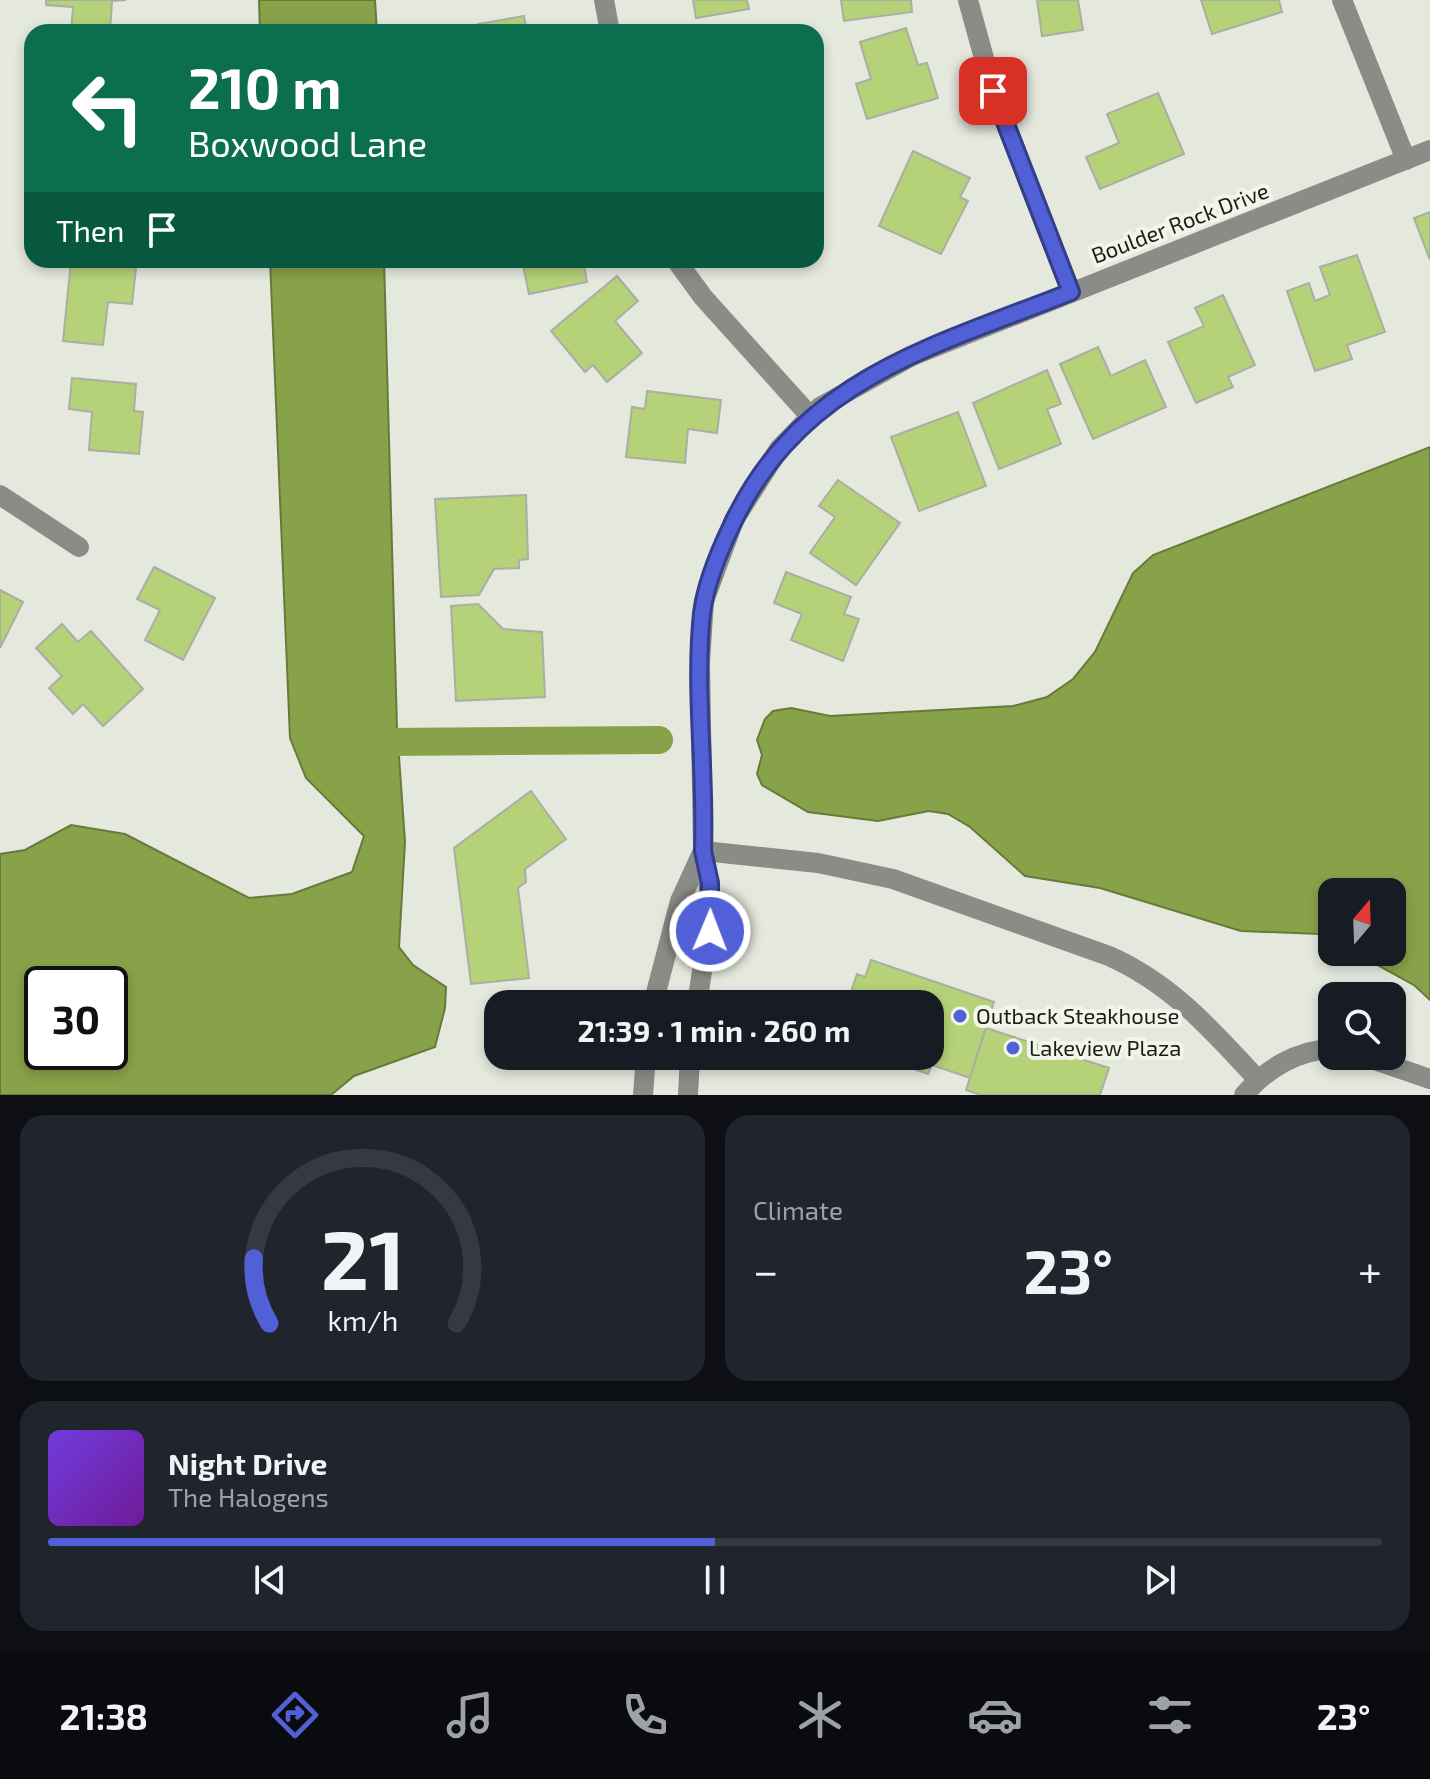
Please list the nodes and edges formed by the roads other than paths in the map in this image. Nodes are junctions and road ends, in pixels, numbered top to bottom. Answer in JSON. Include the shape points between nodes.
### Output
{"nodes":[{"id":1,"x":604,"y":0,"type":"edge"},
{"id":2,"x":968,"y":0,"type":"edge"},
{"id":3,"x":1342,"y":0,"type":"edge"},
{"id":4,"x":608,"y":24,"type":"edge"},
{"id":5,"x":1430,"y":150,"type":"edge"},
{"id":6,"x":1406,"y":160,"type":"junction"},
{"id":7,"x":682,"y":268,"type":"edge"},
{"id":8,"x":1071,"y":292,"type":"junction"},
{"id":9,"x":810,"y":416,"type":"junction"},
{"id":10,"x":0,"y":495,"type":"edge"},
{"id":11,"x":79,"y":547,"type":"dead end"},
{"id":12,"x":703,"y":851,"type":"junction"},
{"id":13,"x":657,"y":990,"type":"edge"},
{"id":14,"x":699,"y":990,"type":"edge"},
{"id":15,"x":1318,"y":1052,"type":"edge"},
{"id":16,"x":645,"y":1070,"type":"edge"},
{"id":17,"x":689,"y":1070,"type":"edge"},
{"id":18,"x":1404,"y":1070,"type":"edge"},
{"id":19,"x":1430,"y":1079,"type":"edge"},
{"id":20,"x":1251,"y":1088,"type":"edge"},
{"id":21,"x":643,"y":1095,"type":"edge"},
{"id":22,"x":688,"y":1095,"type":"edge"}],
"edges":[{"from":1,"to":4,"type":"street"},
{"from":2,"to":8,"type":"street","via":[[999,106]]},
{"from":3,"to":6,"type":"street"},
{"from":5,"to":6,"type":"street","name":"Boulder Rock Drive"},
{"from":6,"to":8,"type":"street","name":"Boulder Rock Drive"},
{"from":7,"to":9,"type":"street"},
{"from":8,"to":9,"type":"street","name":"Boulder Rock Drive","via":[[888,368]]},
{"from":9,"to":12,"type":"street","name":"Boulder Rock Drive","via":[[748,492],[707,587],[700,662]]},
{"from":10,"to":11,"type":"street"},
{"from":12,"to":13,"type":"street","name":"Boulder Rock Drive","via":[[680,901]]},
{"from":12,"to":14,"type":"street","name":"Boulder Rock Drive","via":[[712,906]]},
{"from":12,"to":20,"type":"street","via":[[866,872],[1109,956],[1184,1001]]},
{"from":15,"to":20,"type":"street","via":[[1292,1058]]},
{"from":16,"to":21,"type":"street"},
{"from":17,"to":22,"type":"street"},
{"from":18,"to":19,"type":"street"}]}
